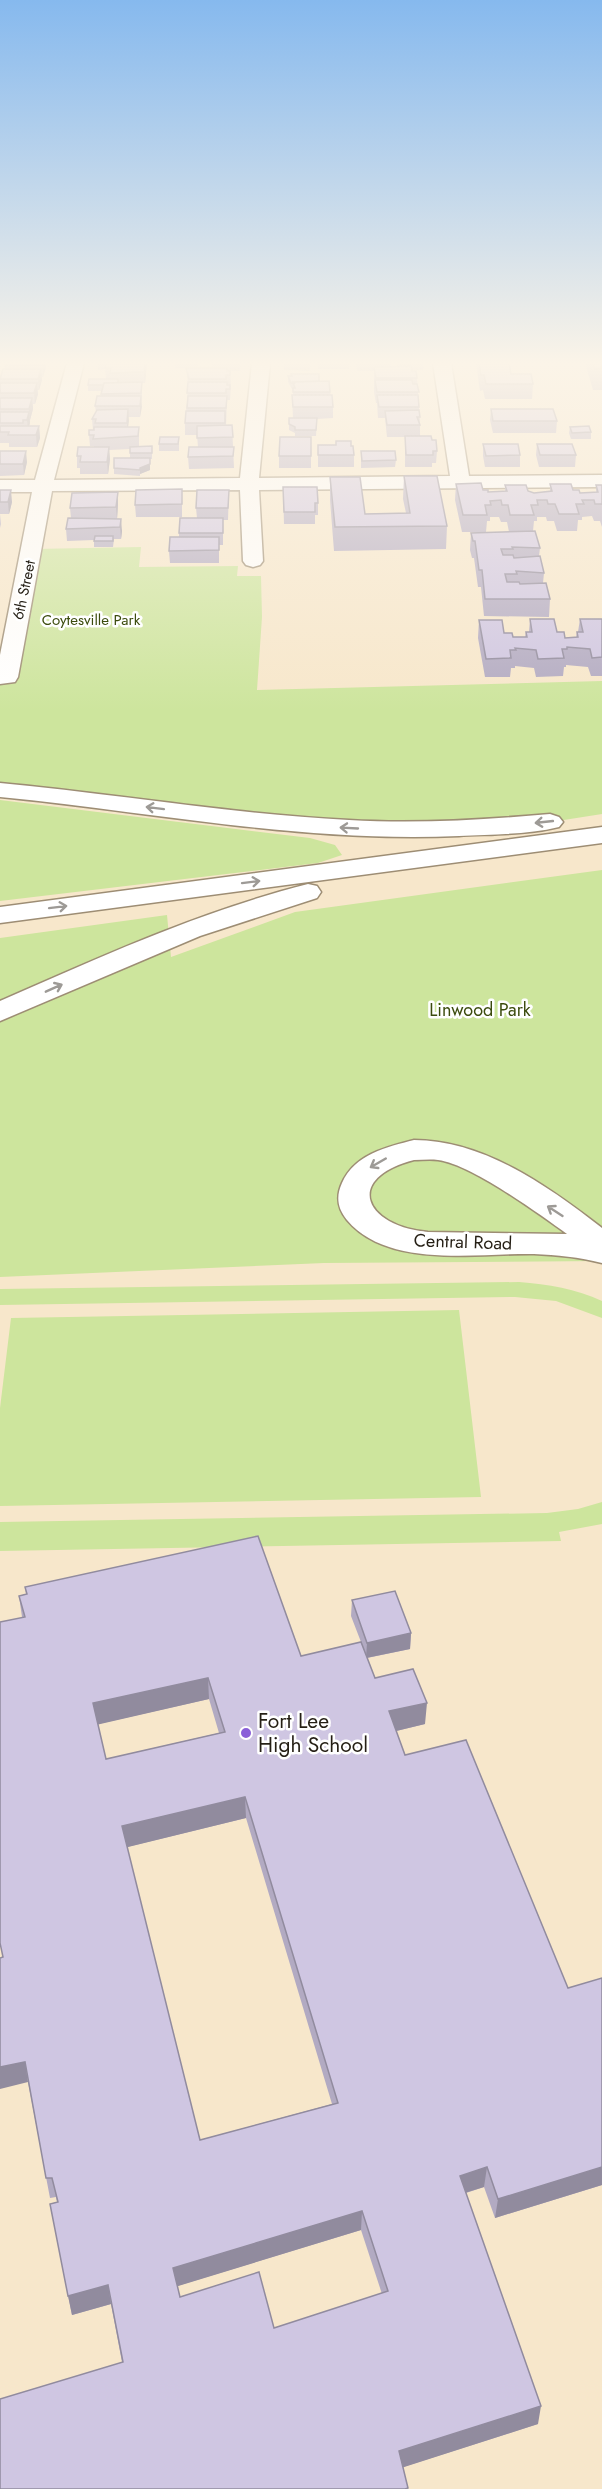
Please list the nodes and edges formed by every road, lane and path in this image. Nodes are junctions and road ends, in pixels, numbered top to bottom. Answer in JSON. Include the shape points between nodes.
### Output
{"nodes":[{"id":1,"x":45,"y":479,"type":"edge"},
{"id":2,"x":249,"y":479,"type":"edge"},
{"id":3,"x":602,"y":481,"type":"edge"},
{"id":4,"x":460,"y":482,"type":"joint"},
{"id":5,"x":249,"y":484,"type":"junction"},
{"id":6,"x":0,"y":486,"type":"edge"},
{"id":7,"x":43,"y":486,"type":"junction"},
{"id":8,"x":253,"y":561,"type":"dead end"},
{"id":9,"x":4,"y":677,"type":"edge"},
{"id":10,"x":0,"y":790,"type":"edge"},
{"id":11,"x":602,"y":814,"type":"edge"},
{"id":12,"x":602,"y":835,"type":"edge"},
{"id":13,"x":465,"y":854,"type":"junction"},
{"id":14,"x":0,"y":915,"type":"edge"},
{"id":15,"x":0,"y":1012,"type":"edge"},
{"id":16,"x":602,"y":1245,"type":"edge"},
{"id":17,"x":602,"y":1252,"type":"edge"}],
"edges":[{"from":1,"to":7,"type":"main road","name":"6th Street"},
{"from":2,"to":5,"type":"main road"},
{"from":3,"to":4,"type":"main road"},
{"from":4,"to":5,"type":"main road"},
{"from":5,"to":7,"type":"main road"},
{"from":5,"to":8,"type":"main road"},
{"from":6,"to":7,"type":"main road"},
{"from":7,"to":9,"type":"main road","name":"6th Street"},
{"from":11,"to":10,"type":"main road","one_way":true,"via":[[474,828],[360,828],[263,821]]},
{"from":12,"to":13,"type":"main road"},
{"from":14,"to":13,"type":"main road","one_way":true},
{"from":15,"to":13,"type":"main road","one_way":true,"via":[[230,914]]},
{"from":16,"to":17,"type":"main road","name":"Central Road","one_way":true,"via":[[521,1189],[447,1152],[414,1150],[392,1156],[366,1171],[354,1190],[353,1204],[367,1222],[405,1240],[432,1244],[560,1245]]}]}
